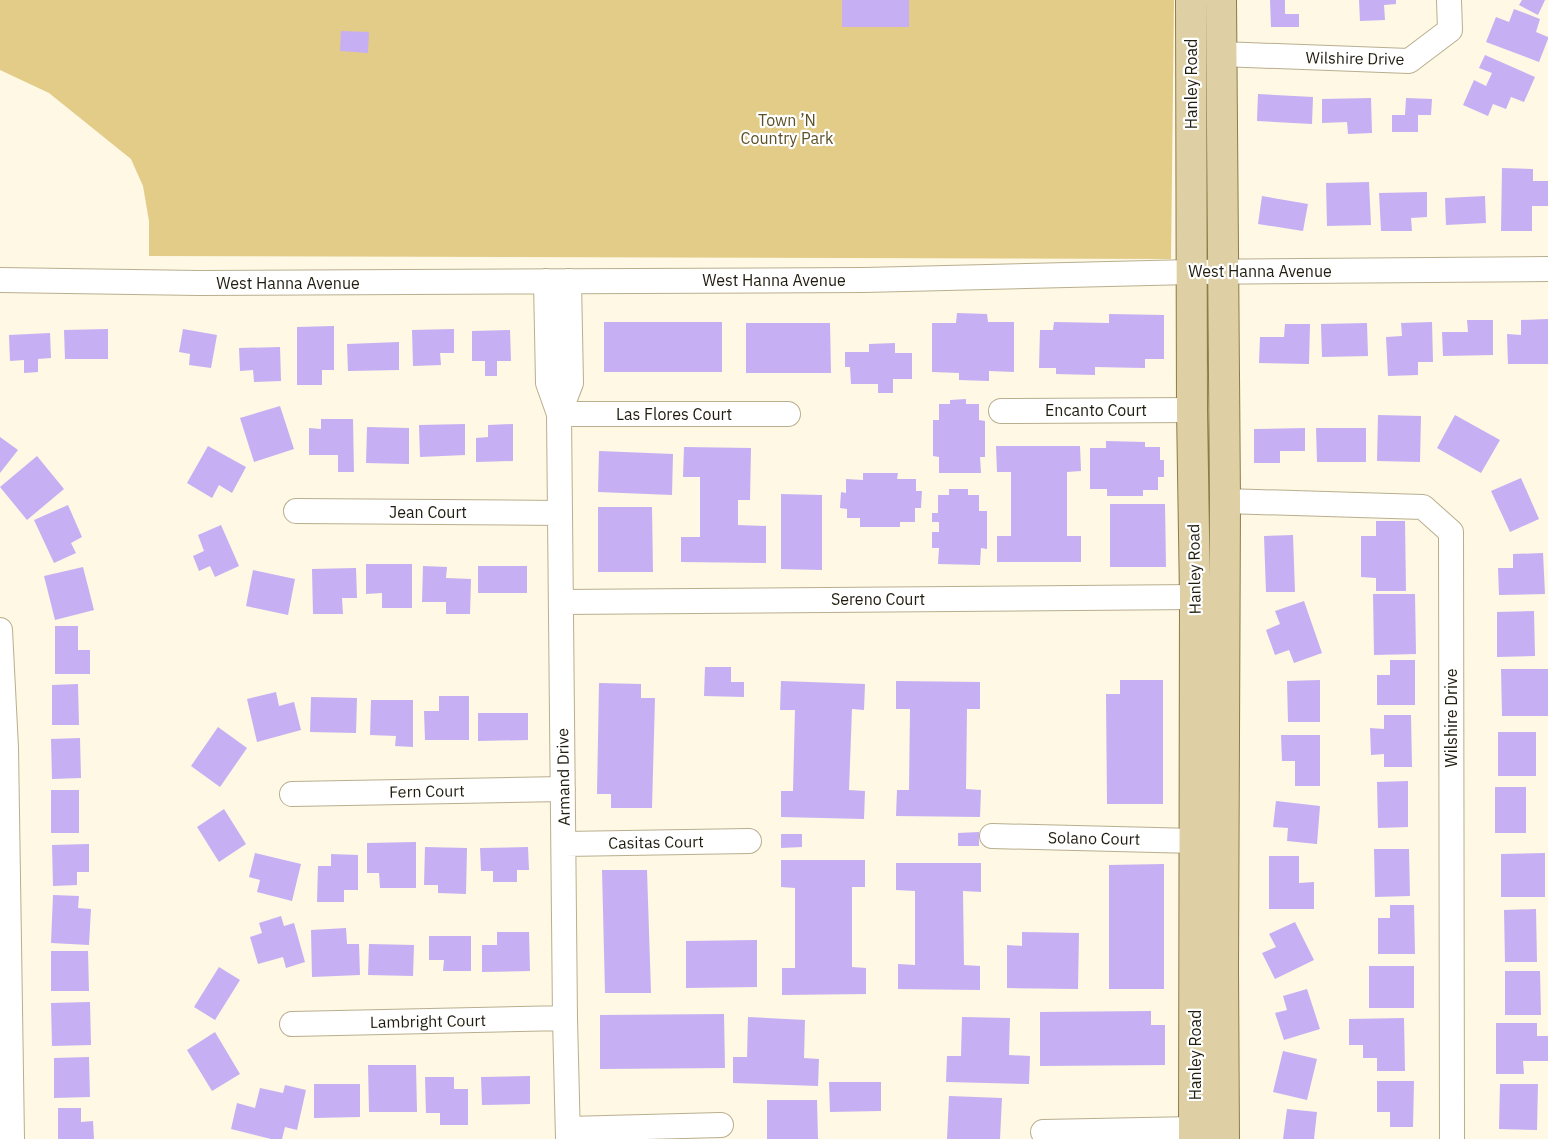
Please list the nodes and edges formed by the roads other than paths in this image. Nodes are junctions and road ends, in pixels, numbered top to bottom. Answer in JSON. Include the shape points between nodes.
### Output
{"nodes":[{"id":1,"x":1191,"y":0,"type":"edge"},
{"id":2,"x":1221,"y":0,"type":"edge"},
{"id":3,"x":1449,"y":0,"type":"edge"},
{"id":4,"x":1221,"y":54,"type":"junction"},
{"id":5,"x":1548,"y":269,"type":"edge"},
{"id":6,"x":1222,"y":271,"type":"junction"},
{"id":7,"x":1191,"y":272,"type":"junction"},
{"id":8,"x":0,"y":280,"type":"edge"},
{"id":9,"x":557,"y":281,"type":"junction"},
{"id":10,"x":1192,"y":410,"type":"junction"},
{"id":11,"x":1001,"y":411,"type":"dead end"},
{"id":12,"x":559,"y":414,"type":"junction"},
{"id":13,"x":788,"y":414,"type":"dead end"},
{"id":14,"x":1225,"y":501,"type":"junction"},
{"id":15,"x":296,"y":511,"type":"dead end"},
{"id":16,"x":560,"y":513,"type":"junction"},
{"id":17,"x":1195,"y":597,"type":"junction"},
{"id":18,"x":561,"y":602,"type":"junction"},
{"id":19,"x":0,"y":630,"type":"edge"},
{"id":20,"x":3,"y":748,"type":"edge"},
{"id":21,"x":563,"y":789,"type":"junction"},
{"id":22,"x":292,"y":794,"type":"dead end"},
{"id":23,"x":1224,"y":798,"type":"junction"},
{"id":24,"x":992,"y":836,"type":"dead end"},
{"id":25,"x":749,"y":841,"type":"dead end"},
{"id":26,"x":1195,"y":841,"type":"junction"},
{"id":27,"x":564,"y":844,"type":"junction"},
{"id":28,"x":1224,"y":915,"type":"junction"},
{"id":29,"x":565,"y":1018,"type":"junction"},
{"id":30,"x":292,"y":1024,"type":"dead end"},
{"id":31,"x":721,"y":1125,"type":"dead end"},
{"id":32,"x":1043,"y":1132,"type":"dead end"},
{"id":33,"x":568,"y":1134,"type":"edge"},
{"id":34,"x":1194,"y":1134,"type":"edge"},
{"id":35,"x":12,"y":1139,"type":"edge"},
{"id":36,"x":1224,"y":1139,"type":"edge"},
{"id":37,"x":1452,"y":1139,"type":"edge"}],
"edges":[{"from":1,"to":7,"type":"main road","name":"Hanley Road"},
{"from":2,"to":4,"type":"main road","name":"Hanley Road"},
{"from":3,"to":4,"type":"street","name":"Wilshire Drive","via":[[1450,30],[1409,61]]},
{"from":4,"to":6,"type":"main road","name":"Hanley Road"},
{"from":5,"to":6,"type":"street","name":"West Hanna Avenue"},
{"from":6,"to":7,"type":"street","name":"West Hanna Avenue"},
{"from":6,"to":14,"type":"main road","name":"Hanley Road"},
{"from":7,"to":9,"type":"street","name":"West Hanna Avenue","via":[[864,280]]},
{"from":7,"to":10,"type":"main road","name":"Hanley Road"},
{"from":8,"to":9,"type":"street","name":"West Hanna Avenue"},
{"from":9,"to":12,"type":"street","name":"Armand Drive","via":[[548,383]]},
{"from":10,"to":11,"type":"street","name":"Encanto Court"},
{"from":10,"to":17,"type":"main road","name":"Hanley Road"},
{"from":12,"to":13,"type":"street","name":"Las Flores Court"},
{"from":12,"to":16,"type":"street","name":"Armand Drive"},
{"from":14,"to":23,"type":"main road","name":"Hanley Road"},
{"from":14,"to":37,"type":"street","name":"Wilshire Drive","via":[[1423,507],[1451,532]]},
{"from":15,"to":16,"type":"street","name":"Jean Court"},
{"from":16,"to":18,"type":"street","name":"Armand Drive"},
{"from":17,"to":18,"type":"street","name":"Sereno Court"},
{"from":17,"to":26,"type":"main road","name":"Hanley Road"},
{"from":18,"to":21,"type":"street","name":"Armand Drive"},
{"from":19,"to":20,"type":"street"},
{"from":20,"to":35,"type":"street"},
{"from":21,"to":22,"type":"street","name":"Fern Court"},
{"from":21,"to":27,"type":"street","name":"Armand Drive"},
{"from":23,"to":26,"type":"main road"},
{"from":23,"to":28,"type":"main road","name":"Hanley Road"},
{"from":24,"to":26,"type":"street","name":"Solano Court"},
{"from":25,"to":27,"type":"street","name":"Casitas Court"},
{"from":26,"to":28,"type":"main road","via":[[1213,873]]},
{"from":26,"to":34,"type":"main road","name":"Hanley Road"},
{"from":27,"to":29,"type":"street","name":"Armand Drive"},
{"from":28,"to":36,"type":"main road","name":"Hanley Road"},
{"from":29,"to":30,"type":"street","name":"Lambright Court"},
{"from":29,"to":33,"type":"street","name":"Armand Drive"},
{"from":31,"to":33,"type":"street"},
{"from":32,"to":34,"type":"street"}]}
